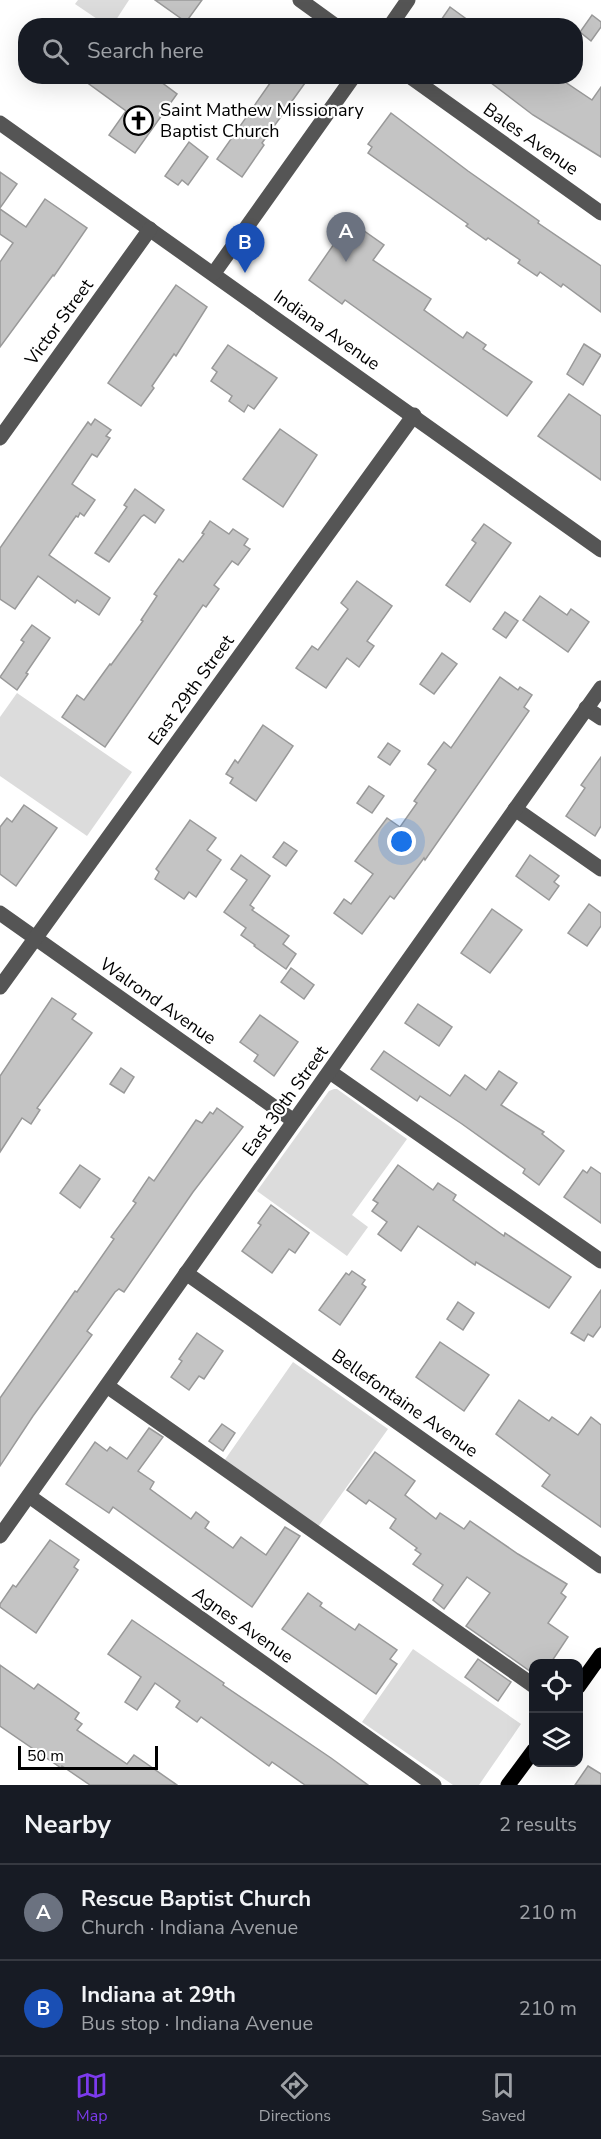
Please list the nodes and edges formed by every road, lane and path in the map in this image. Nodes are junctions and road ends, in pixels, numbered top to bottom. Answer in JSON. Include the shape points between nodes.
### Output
{"nodes":[{"id":1,"x":300,"y":0,"type":"edge"},
{"id":2,"x":408,"y":0,"type":"edge"},
{"id":3,"x":325,"y":18,"type":"edge"},
{"id":4,"x":396,"y":18,"type":"edge"},
{"id":5,"x":348,"y":84,"type":"edge"},
{"id":6,"x":420,"y":84,"type":"edge"},
{"id":7,"x":0,"y":123,"type":"edge"},
{"id":8,"x":601,"y":213,"type":"edge"},
{"id":9,"x":150,"y":229,"type":"junction"},
{"id":10,"x":214,"y":273,"type":"junction"},
{"id":11,"x":414,"y":415,"type":"junction"},
{"id":12,"x":0,"y":438,"type":"edge"},
{"id":13,"x":601,"y":550,"type":"edge"},
{"id":14,"x":601,"y":688,"type":"edge"},
{"id":15,"x":586,"y":708,"type":"junction"},
{"id":16,"x":601,"y":718,"type":"edge"},
{"id":17,"x":515,"y":808,"type":"junction"},
{"id":18,"x":601,"y":869,"type":"edge"},
{"id":19,"x":0,"y":913,"type":"edge"},
{"id":20,"x":36,"y":938,"type":"junction"},
{"id":21,"x":0,"y":987,"type":"edge"},
{"id":22,"x":330,"y":1072,"type":"junction"},
{"id":23,"x":294,"y":1121,"type":"junction"},
{"id":24,"x":601,"y":1261,"type":"edge"},
{"id":25,"x":186,"y":1273,"type":"junction"},
{"id":26,"x":106,"y":1386,"type":"junction"},
{"id":27,"x":29,"y":1496,"type":"junction"},
{"id":28,"x":0,"y":1536,"type":"edge"},
{"id":29,"x":601,"y":1566,"type":"edge"},
{"id":30,"x":601,"y":1655,"type":"edge"},
{"id":31,"x":583,"y":1681,"type":"edge"},
{"id":32,"x":529,"y":1682,"type":"edge"},
{"id":33,"x":529,"y":1757,"type":"edge"},
{"id":34,"x":434,"y":1785,"type":"edge"},
{"id":35,"x":508,"y":1785,"type":"edge"}],
"edges":[{"from":1,"to":3,"type":"street"},
{"from":2,"to":4,"type":"street"},
{"from":5,"to":10,"type":"street"},
{"from":6,"to":8,"type":"street","name":"Bales Avenue"},
{"from":7,"to":9,"type":"street","name":"Indiana Avenue"},
{"from":9,"to":10,"type":"street","name":"Indiana Avenue"},
{"from":9,"to":12,"type":"street","name":"Victor Street"},
{"from":10,"to":11,"type":"street","name":"Indiana Avenue"},
{"from":11,"to":13,"type":"street","name":"Indiana Avenue"},
{"from":11,"to":20,"type":"street","name":"East 29th Street"},
{"from":14,"to":15,"type":"street","name":"East 30th Street"},
{"from":15,"to":16,"type":"street"},
{"from":15,"to":17,"type":"street","name":"East 30th Street"},
{"from":17,"to":18,"type":"street"},
{"from":17,"to":22,"type":"street","name":"East 30th Street"},
{"from":19,"to":20,"type":"street","name":"Walrond Avenue"},
{"from":20,"to":21,"type":"street","name":"East 29th Street"},
{"from":20,"to":23,"type":"street","name":"Walrond Avenue"},
{"from":22,"to":23,"type":"street","name":"East 30th Street"},
{"from":22,"to":24,"type":"street"},
{"from":23,"to":25,"type":"street","name":"East 30th Street"},
{"from":25,"to":26,"type":"street","name":"East 30th Street"},
{"from":25,"to":29,"type":"street","name":"Bellefontaine Avenue"},
{"from":26,"to":27,"type":"street","name":"East 30th Street"},
{"from":26,"to":32,"type":"street"},
{"from":27,"to":28,"type":"street","name":"East 30th Street"},
{"from":27,"to":34,"type":"street","name":"Agnes Avenue"},
{"from":30,"to":31,"type":"main road"},
{"from":33,"to":35,"type":"main road"}]}
